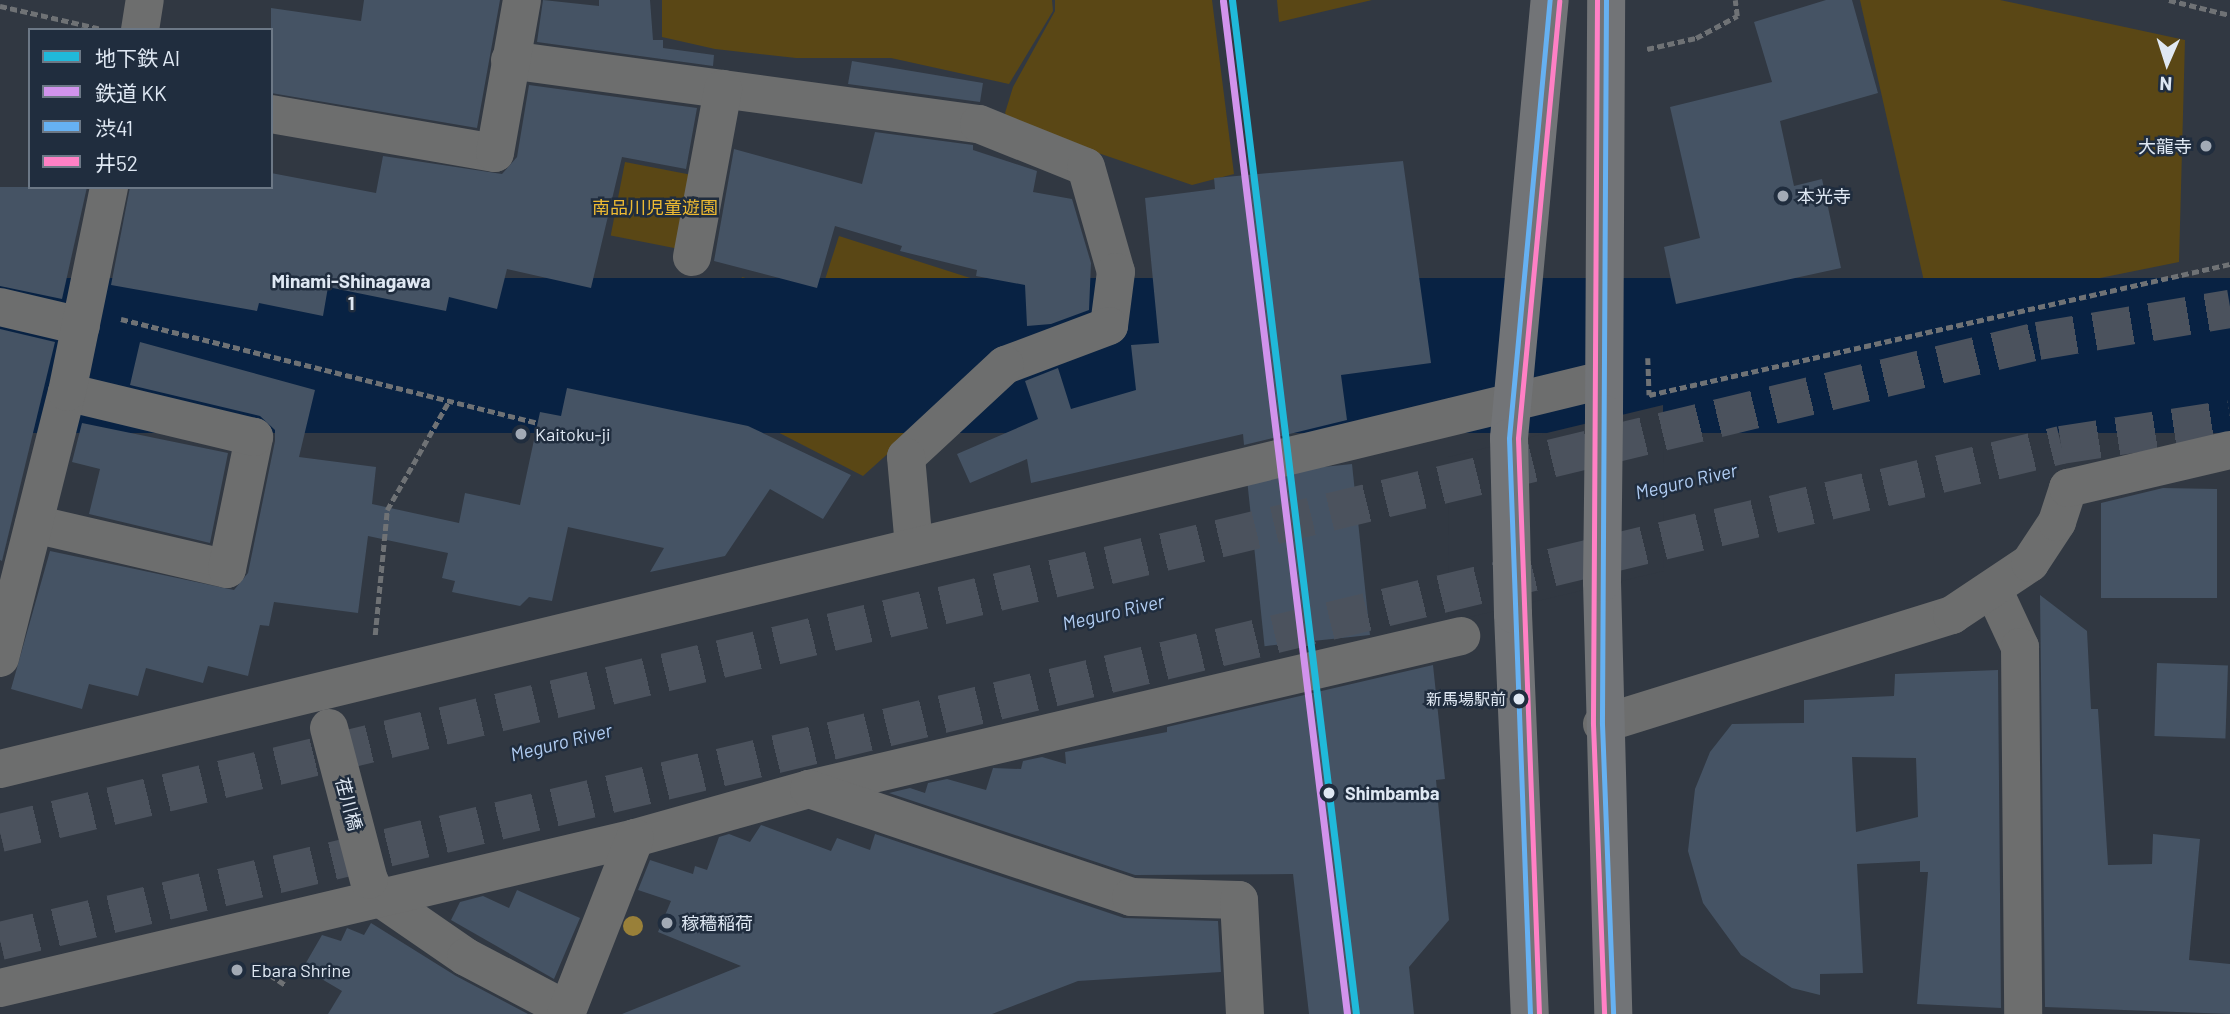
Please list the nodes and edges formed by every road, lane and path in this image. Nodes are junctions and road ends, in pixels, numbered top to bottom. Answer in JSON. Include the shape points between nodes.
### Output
{"nodes":[{"id":1,"x":145,"y":0,"type":"edge"},
{"id":2,"x":522,"y":0,"type":"edge"},
{"id":3,"x":1550,"y":0,"type":"edge"},
{"id":4,"x":1606,"y":0,"type":"edge"},
{"id":5,"x":1735,"y":0,"type":"edge"},
{"id":6,"x":2169,"y":0,"type":"edge"},
{"id":7,"x":0,"y":6,"type":"edge"},
{"id":8,"x":2230,"y":15,"type":"edge"},
{"id":9,"x":97,"y":28,"type":"edge"},
{"id":10,"x":140,"y":28,"type":"edge"},
{"id":11,"x":1646,"y":37,"type":"dead end"},
{"id":12,"x":1646,"y":49,"type":"junction"},
{"id":13,"x":510,"y":60,"type":"junction"},
{"id":14,"x":1646,"y":63,"type":"dead end"},
{"id":15,"x":723,"y":89,"type":"junction"},
{"id":16,"x":273,"y":114,"type":"edge"},
{"id":17,"x":109,"y":189,"type":"edge"},
{"id":18,"x":692,"y":257,"type":"dead end"},
{"id":19,"x":2230,"y":264,"type":"edge"},
{"id":20,"x":0,"y":307,"type":"edge"},
{"id":21,"x":83,"y":318,"type":"junction"},
{"id":22,"x":1648,"y":354,"type":"dead end"},
{"id":23,"x":67,"y":392,"type":"junction"},
{"id":24,"x":1603,"y":397,"type":"junction"},
{"id":25,"x":449,"y":401,"type":"junction"},
{"id":26,"x":1510,"y":419,"type":"junction"},
{"id":27,"x":538,"y":423,"type":"dead end"},
{"id":28,"x":2230,"y":450,"type":"edge"},
{"id":29,"x":34,"y":524,"type":"junction"},
{"id":30,"x":914,"y":547,"type":"junction"},
{"id":31,"x":1994,"y":591,"type":"junction"},
{"id":32,"x":1461,"y":636,"type":"dead end"},
{"id":33,"x":375,"y":639,"type":"dead end"},
{"id":34,"x":0,"y":658,"type":"edge"},
{"id":35,"x":322,"y":691,"type":"junction"},
{"id":36,"x":1602,"y":724,"type":"junction"},
{"id":37,"x":0,"y":769,"type":"edge"},
{"id":38,"x":809,"y":789,"type":"junction"},
{"id":39,"x":635,"y":838,"type":"junction"},
{"id":40,"x":372,"y":888,"type":"junction"},
{"id":41,"x":0,"y":988,"type":"edge"},
{"id":42,"x":567,"y":1012,"type":"edge"},
{"id":43,"x":1245,"y":1014,"type":"edge"},
{"id":44,"x":1530,"y":1014,"type":"edge"},
{"id":45,"x":1613,"y":1014,"type":"edge"},
{"id":46,"x":2023,"y":1014,"type":"edge"}],
"edges":[{"from":1,"to":10,"type":"street"},
{"from":2,"to":13,"type":"street"},
{"from":3,"to":26,"type":"highway"},
{"from":4,"to":24,"type":"highway"},
{"from":5,"to":12,"type":"path","via":[[1737,16],[1696,38]]},
{"from":6,"to":8,"type":"path"},
{"from":7,"to":9,"type":"path"},
{"from":11,"to":12,"type":"path"},
{"from":12,"to":14,"type":"path"},
{"from":13,"to":15,"type":"street"},
{"from":13,"to":16,"type":"street","via":[[495,153]]},
{"from":15,"to":18,"type":"street"},
{"from":15,"to":30,"type":"street","via":[[979,124],[1086,167],[1116,272],[1109,326],[1005,365],[906,457]]},
{"from":17,"to":21,"type":"street"},
{"from":19,"to":22,"type":"path","via":[[1648,395]]},
{"from":20,"to":21,"type":"street"},
{"from":21,"to":23,"type":"street"},
{"from":21,"to":25,"type":"path"},
{"from":23,"to":29,"type":"street"},
{"from":23,"to":29,"type":"street","via":[[254,437],[227,569]]},
{"from":24,"to":26,"type":"street"},
{"from":24,"to":36,"type":"highway","bridge":true},
{"from":25,"to":27,"type":"path"},
{"from":25,"to":33,"type":"path","via":[[387,510]]},
{"from":26,"to":30,"type":"street"},
{"from":26,"to":44,"type":"highway","bridge":true,"via":[[1513,614]]},
{"from":28,"to":31,"type":"street","via":[[2068,488],[2057,522],[2030,563]]},
{"from":29,"to":34,"type":"street"},
{"from":30,"to":35,"type":"street"},
{"from":31,"to":36,"type":"street","via":[[1894,636]]},
{"from":31,"to":46,"type":"street","via":[[2020,647]]},
{"from":32,"to":38,"type":"street"},
{"from":35,"to":37,"type":"street"},
{"from":35,"to":40,"type":"street","name":"荏川橋","bridge":true},
{"from":36,"to":45,"type":"highway"},
{"from":38,"to":39,"type":"street"},
{"from":38,"to":43,"type":"street","via":[[1131,897],[1239,900]]},
{"from":39,"to":40,"type":"street"},
{"from":39,"to":42,"type":"street"},
{"from":40,"to":41,"type":"street"},
{"from":40,"to":42,"type":"street","via":[[466,957]]}]}
